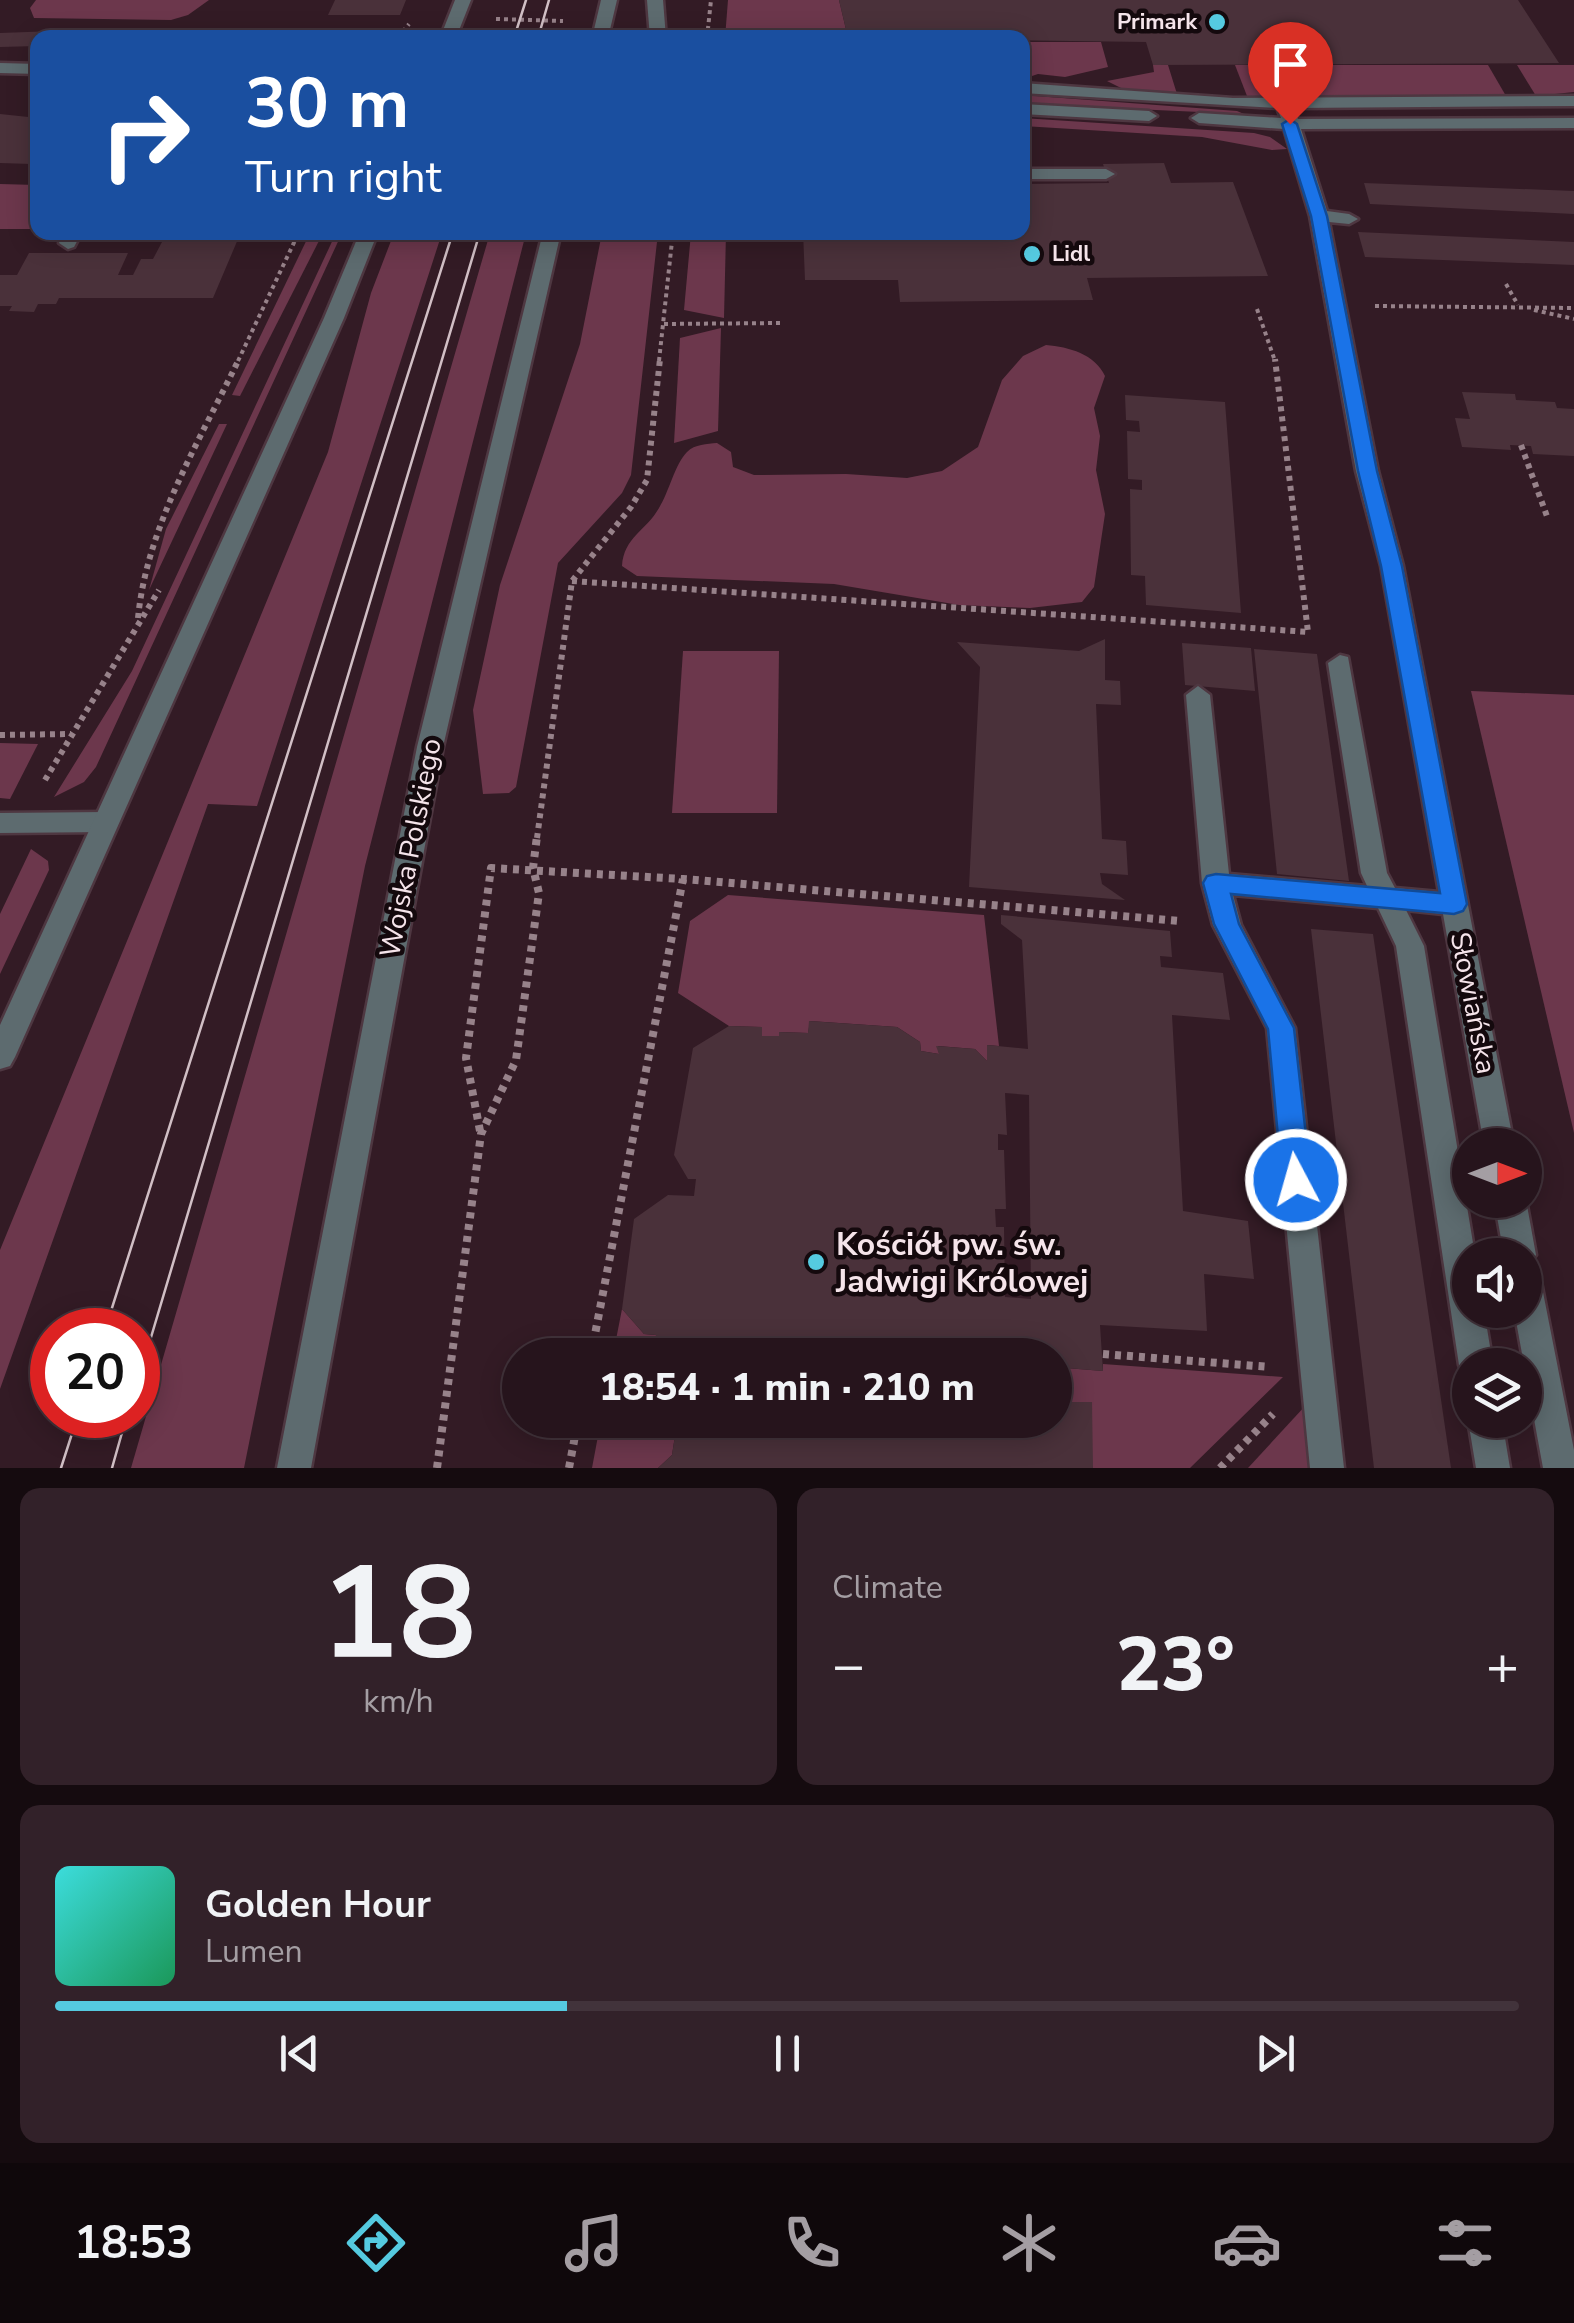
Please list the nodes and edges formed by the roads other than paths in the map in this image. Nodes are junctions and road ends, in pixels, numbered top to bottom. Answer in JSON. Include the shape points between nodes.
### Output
{"nodes":[{"id":1,"x":463,"y":0,"type":"edge"},
{"id":2,"x":609,"y":0,"type":"edge"},
{"id":3,"x":655,"y":0,"type":"edge"},
{"id":4,"x":451,"y":30,"type":"edge"},
{"id":5,"x":602,"y":30,"type":"edge"},
{"id":6,"x":657,"y":30,"type":"edge"},
{"id":7,"x":0,"y":68,"type":"edge"},
{"id":8,"x":30,"y":69,"type":"edge"},
{"id":9,"x":1030,"y":89,"type":"edge"},
{"id":10,"x":1574,"y":101,"type":"edge"},
{"id":11,"x":1284,"y":102,"type":"junction"},
{"id":12,"x":1030,"y":109,"type":"edge"},
{"id":13,"x":1574,"y":123,"type":"edge"},
{"id":14,"x":1290,"y":124,"type":"junction"},
{"id":15,"x":1030,"y":174,"type":"edge"},
{"id":16,"x":1106,"y":174,"type":"dead end"},
{"id":17,"x":1319,"y":216,"type":"junction"},
{"id":18,"x":1349,"y":218,"type":"dead end"},
{"id":19,"x":366,"y":240,"type":"edge"},
{"id":20,"x":550,"y":240,"type":"edge"},
{"id":21,"x":1340,"y":662,"type":"dead end"},
{"id":22,"x":1198,"y":695,"type":"dead end"},
{"id":23,"x":106,"y":822,"type":"junction"},
{"id":24,"x":0,"y":823,"type":"edge"},
{"id":25,"x":1216,"y":883,"type":"junction"},
{"id":26,"x":1386,"y":898,"type":"junction"},
{"id":27,"x":1454,"y":904,"type":"junction"},
{"id":28,"x":0,"y":1057,"type":"edge"},
{"id":29,"x":1497,"y":1128,"type":"edge"},
{"id":30,"x":1534,"y":1328,"type":"edge"},
{"id":31,"x":1473,"y":1348,"type":"edge"},
{"id":32,"x":1488,"y":1438,"type":"edge"},
{"id":33,"x":294,"y":1468,"type":"edge"},
{"id":34,"x":1326,"y":1468,"type":"edge"},
{"id":35,"x":1493,"y":1468,"type":"edge"},
{"id":36,"x":1560,"y":1468,"type":"edge"}],
"edges":[{"from":1,"to":4,"type":"street"},
{"from":2,"to":5,"type":"street"},
{"from":3,"to":6,"type":"street"},
{"from":7,"to":8,"type":"street"},
{"from":9,"to":11,"type":"street"},
{"from":10,"to":11,"type":"street"},
{"from":11,"to":14,"type":"street","name":"Słowiańska"},
{"from":12,"to":14,"type":"street"},
{"from":13,"to":14,"type":"street"},
{"from":14,"to":17,"type":"street","name":"Słowiańska"},
{"from":15,"to":16,"type":"street"},
{"from":17,"to":18,"type":"street"},
{"from":17,"to":27,"type":"street","name":"Słowiańska"},
{"from":19,"to":23,"type":"street"},
{"from":20,"to":33,"type":"street","name":"Wojska Polskiego","via":[[430,747]]},
{"from":21,"to":26,"type":"street","via":[[1374,873]]},
{"from":22,"to":25,"type":"street"},
{"from":23,"to":24,"type":"street"},
{"from":23,"to":28,"type":"street"},
{"from":25,"to":26,"type":"street"},
{"from":25,"to":34,"type":"street","via":[[1227,924],[1281,1028]]},
{"from":26,"to":27,"type":"street"},
{"from":26,"to":31,"type":"street","via":[[1410,946]]},
{"from":27,"to":29,"type":"street","name":"Słowiańska"},
{"from":30,"to":36,"type":"street"},
{"from":32,"to":35,"type":"street"}]}
